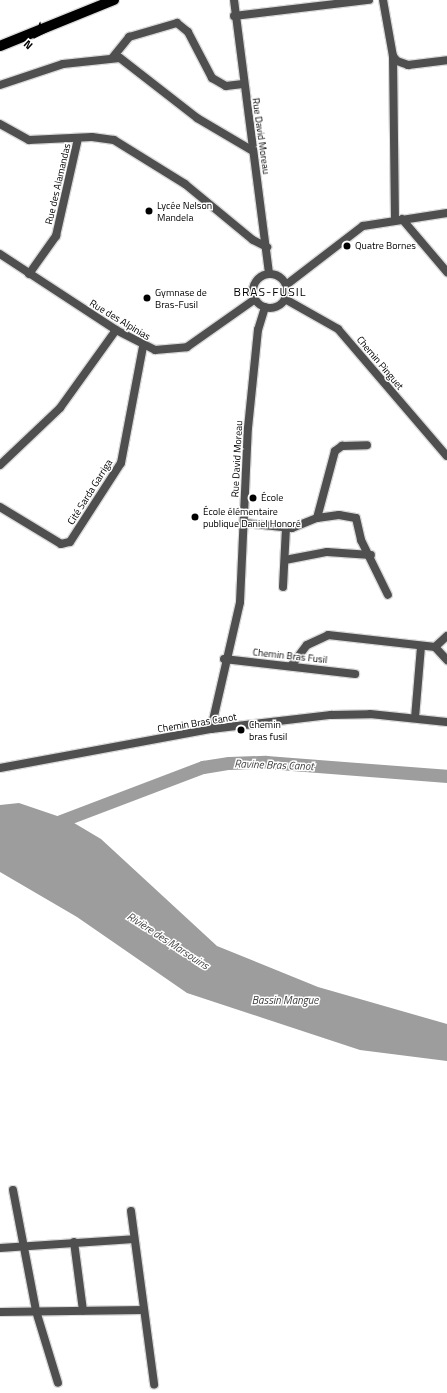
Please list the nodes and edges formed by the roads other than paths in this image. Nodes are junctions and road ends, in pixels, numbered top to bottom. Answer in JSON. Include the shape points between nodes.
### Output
{"nodes":[{"id":1,"x":234,"y":0,"type":"edge"},
{"id":2,"x":369,"y":0,"type":"edge"},
{"id":3,"x":383,"y":0,"type":"edge"},
{"id":4,"x":110,"y":1,"type":"edge"},
{"id":5,"x":234,"y":16,"type":"junction"},
{"id":6,"x":0,"y":46,"type":"edge"},
{"id":7,"x":393,"y":56,"type":"junction"},
{"id":8,"x":113,"y":57,"type":"junction"},
{"id":9,"x":447,"y":60,"type":"edge"},
{"id":10,"x":243,"y":84,"type":"junction"},
{"id":11,"x":0,"y":85,"type":"edge"},
{"id":12,"x":0,"y":124,"type":"edge"},
{"id":13,"x":78,"y":138,"type":"junction"},
{"id":14,"x":253,"y":151,"type":"junction"},
{"id":15,"x":447,"y":212,"type":"edge"},
{"id":16,"x":399,"y":219,"type":"junction"},
{"id":17,"x":267,"y":247,"type":"junction"},
{"id":18,"x":0,"y":254,"type":"edge"},
{"id":19,"x":447,"y":272,"type":"edge"},
{"id":20,"x":28,"y":274,"type":"junction"},
{"id":21,"x":269,"y":274,"type":"junction"},
{"id":22,"x":286,"y":285,"type":"junction"},
{"id":23,"x":255,"y":299,"type":"junction"},
{"id":24,"x":285,"y":299,"type":"junction"},
{"id":25,"x":264,"y":307,"type":"junction"},
{"id":26,"x":116,"y":330,"type":"junction"},
{"id":27,"x":143,"y":347,"type":"junction"},
{"id":28,"x":367,"y":445,"type":"dead end"},
{"id":29,"x":447,"y":456,"type":"edge"},
{"id":30,"x":0,"y":465,"type":"edge"},
{"id":31,"x":0,"y":507,"type":"edge"},
{"id":32,"x":317,"y":518,"type":"junction"},
{"id":33,"x":244,"y":523,"type":"junction"},
{"id":34,"x":286,"y":527,"type":"junction"},
{"id":35,"x":371,"y":555,"type":"junction"},
{"id":36,"x":285,"y":560,"type":"junction"},
{"id":37,"x":283,"y":587,"type":"dead end"},
{"id":38,"x":388,"y":595,"type":"dead end"},
{"id":39,"x":447,"y":636,"type":"edge"},
{"id":40,"x":421,"y":646,"type":"junction"},
{"id":41,"x":435,"y":648,"type":"junction"},
{"id":42,"x":224,"y":659,"type":"junction"},
{"id":43,"x":447,"y":660,"type":"edge"},
{"id":44,"x":291,"y":666,"type":"junction"},
{"id":45,"x":354,"y":674,"type":"dead end"},
{"id":46,"x":415,"y":718,"type":"junction"},
{"id":47,"x":447,"y":722,"type":"edge"},
{"id":48,"x":211,"y":729,"type":"junction"},
{"id":49,"x":0,"y":768,"type":"edge"},
{"id":50,"x":13,"y":1190,"type":"dead end"},
{"id":51,"x":131,"y":1212,"type":"dead end"},
{"id":52,"x":134,"y":1239,"type":"junction"},
{"id":53,"x":74,"y":1242,"type":"junction"},
{"id":54,"x":24,"y":1246,"type":"junction"},
{"id":55,"x":0,"y":1248,"type":"edge"},
{"id":56,"x":83,"y":1310,"type":"junction"},
{"id":57,"x":144,"y":1310,"type":"junction"},
{"id":58,"x":36,"y":1311,"type":"junction"},
{"id":59,"x":0,"y":1312,"type":"edge"},
{"id":60,"x":58,"y":1383,"type":"dead end"},
{"id":61,"x":154,"y":1384,"type":"dead end"}],
"edges":[{"from":1,"to":5,"type":"street","name":"Rue David Moreau"},
{"from":2,"to":5,"type":"street"},
{"from":3,"to":7,"type":"street"},
{"from":4,"to":6,"type":"main road"},
{"from":5,"to":10,"type":"street","name":"Rue David Moreau"},
{"from":7,"to":9,"type":"street","via":[[408,65]]},
{"from":7,"to":16,"type":"street"},
{"from":8,"to":10,"type":"street","via":[[129,37],[177,23],[188,32],[212,78],[226,86]]},
{"from":8,"to":11,"type":"street","via":[[40,70]]},
{"from":8,"to":14,"type":"street","via":[[133,66],[196,118]]},
{"from":10,"to":14,"type":"street","name":"Rue David Moreau"},
{"from":12,"to":13,"type":"street","via":[[29,140]]},
{"from":13,"to":17,"type":"street","via":[[103,138],[125,147],[185,184],[253,240]]},
{"from":13,"to":20,"type":"street","name":"Rue des Alamandas","via":[[56,236]]},
{"from":14,"to":17,"type":"street","name":"Rue David Moreau"},
{"from":15,"to":16,"type":"street"},
{"from":16,"to":19,"type":"street"},
{"from":16,"to":22,"type":"street","via":[[363,226]]},
{"from":17,"to":21,"type":"street","name":"Rue David Moreau"},
{"from":18,"to":20,"type":"street","name":"Rue des Alpinias"},
{"from":20,"to":26,"type":"street","name":"Rue des Alpinias"},
{"from":21,"to":22,"type":"street","via":[[281,278]]},
{"from":21,"to":23,"type":"street","via":[[254,284]]},
{"from":22,"to":24,"type":"street"},
{"from":23,"to":25,"type":"street"},
{"from":23,"to":27,"type":"street","name":"Rue des Alpinias","via":[[187,347],[165,351]]},
{"from":24,"to":25,"type":"street","via":[[277,307]]},
{"from":24,"to":29,"type":"street","name":"Chemin Pinguet","via":[[338,329]]},
{"from":25,"to":33,"type":"street","name":"Rue David Moreau","via":[[258,330],[248,428]]},
{"from":26,"to":27,"type":"street","name":"Rue des Alpinias"},
{"from":26,"to":30,"type":"street","via":[[60,408]]},
{"from":27,"to":31,"type":"street","name":"Cité Sarda Garriga","via":[[121,463],[70,542],[61,544]]},
{"from":28,"to":32,"type":"street","via":[[342,446],[335,451]]},
{"from":32,"to":34,"type":"street","via":[[303,526]]},
{"from":32,"to":35,"type":"street","via":[[339,515],[356,518],[361,540]]},
{"from":33,"to":34,"type":"street"},
{"from":33,"to":42,"type":"street","name":"Rue David Moreau","via":[[240,602]]},
{"from":34,"to":36,"type":"street"},
{"from":35,"to":36,"type":"street","via":[[327,552]]},
{"from":35,"to":38,"type":"street"},
{"from":36,"to":37,"type":"street"},
{"from":39,"to":41,"type":"street"},
{"from":40,"to":41,"type":"street"},
{"from":40,"to":44,"type":"street","via":[[328,635],[307,645]]},
{"from":40,"to":46,"type":"street"},
{"from":41,"to":43,"type":"street"},
{"from":42,"to":44,"type":"street","name":"Chemin Bras Fusil"},
{"from":42,"to":48,"type":"street","name":"Rue David Moreau"},
{"from":44,"to":45,"type":"street","name":"Chemin Bras Fusil"},
{"from":46,"to":47,"type":"street","name":"Chemin Bras Canot"},
{"from":46,"to":48,"type":"street","name":"Chemin Bras Canot","via":[[331,715]]},
{"from":48,"to":49,"type":"street","name":"Chemin Bras Canot"},
{"from":50,"to":54,"type":"street"},
{"from":51,"to":52,"type":"street"},
{"from":52,"to":53,"type":"street"},
{"from":52,"to":57,"type":"street"},
{"from":53,"to":54,"type":"street"},
{"from":53,"to":56,"type":"street"},
{"from":54,"to":55,"type":"street"},
{"from":54,"to":58,"type":"street"},
{"from":56,"to":57,"type":"street"},
{"from":56,"to":58,"type":"street"},
{"from":57,"to":61,"type":"street"},
{"from":58,"to":59,"type":"street"},
{"from":58,"to":60,"type":"street"}]}
